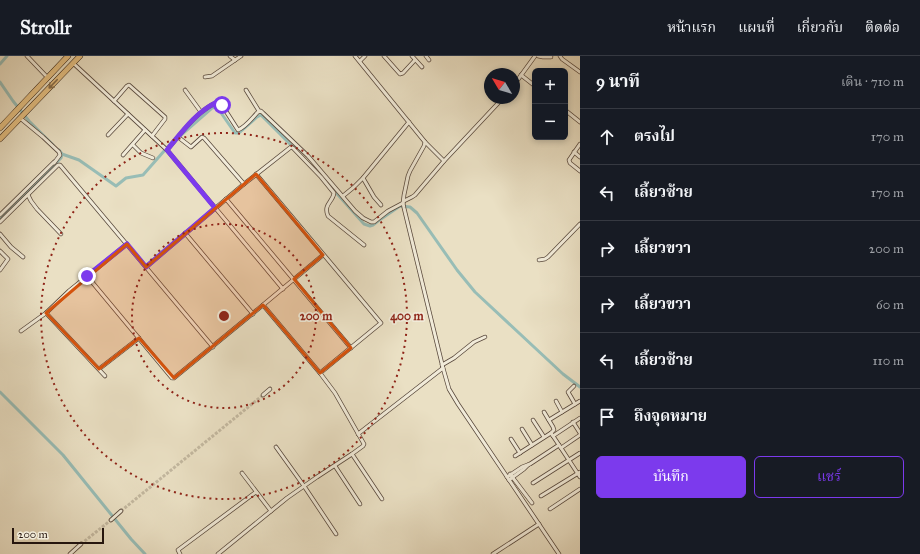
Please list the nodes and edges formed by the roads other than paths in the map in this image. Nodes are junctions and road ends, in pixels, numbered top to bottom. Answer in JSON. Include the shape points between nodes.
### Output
{"nodes":[{"id":1,"x":27,"y":56,"type":"edge"},
{"id":2,"x":68,"y":56,"type":"edge"},
{"id":3,"x":80,"y":56,"type":"edge"},
{"id":4,"x":230,"y":56,"type":"edge"},
{"id":5,"x":241,"y":56,"type":"edge"},
{"id":6,"x":355,"y":56,"type":"edge"},
{"id":7,"x":365,"y":56,"type":"edge"},
{"id":8,"x":384,"y":56,"type":"edge"},
{"id":9,"x":412,"y":56,"type":"edge"},
{"id":10,"x":426,"y":56,"type":"edge"},
{"id":11,"x":535,"y":56,"type":"edge"},
{"id":12,"x":538,"y":56,"type":"edge"},
{"id":13,"x":560,"y":56,"type":"edge"},
{"id":14,"x":551,"y":57,"type":"edge"},
{"id":15,"x":235,"y":60,"type":"junction"},
{"id":16,"x":415,"y":60,"type":"junction"},
{"id":17,"x":429,"y":60,"type":"dead end"},
{"id":18,"x":360,"y":61,"type":"junction"},
{"id":19,"x":73,"y":63,"type":"junction"},
{"id":20,"x":422,"y":67,"type":"dead end"},
{"id":21,"x":580,"y":72,"type":"edge"},
{"id":22,"x":522,"y":76,"type":"junction"},
{"id":23,"x":205,"y":77,"type":"dead end"},
{"id":24,"x":48,"y":78,"type":"junction"},
{"id":25,"x":520,"y":78,"type":"edge"},
{"id":26,"x":532,"y":84,"type":"edge"},
{"id":27,"x":185,"y":90,"type":"dead end"},
{"id":28,"x":246,"y":90,"type":"dead end"},
{"id":29,"x":114,"y":101,"type":"junction"},
{"id":30,"x":497,"y":104,"type":"edge"},
{"id":31,"x":259,"y":111,"type":"junction"},
{"id":32,"x":201,"y":112,"type":"junction"},
{"id":33,"x":568,"y":112,"type":"edge"},
{"id":34,"x":128,"y":114,"type":"junction"},
{"id":35,"x":23,"y":116,"type":"junction"},
{"id":36,"x":410,"y":122,"type":"junction"},
{"id":37,"x":580,"y":122,"type":"edge"},
{"id":38,"x":0,"y":128,"type":"edge"},
{"id":39,"x":145,"y":130,"type":"junction"},
{"id":40,"x":108,"y":135,"type":"dead end"},
{"id":41,"x":152,"y":136,"type":"junction"},
{"id":42,"x":178,"y":137,"type":"junction"},
{"id":43,"x":0,"y":139,"type":"edge"},
{"id":44,"x":425,"y":142,"type":"junction"},
{"id":45,"x":580,"y":144,"type":"edge"},
{"id":46,"x":133,"y":145,"type":"junction"},
{"id":47,"x":166,"y":149,"type":"junction"},
{"id":48,"x":574,"y":152,"type":"junction"},
{"id":49,"x":124,"y":155,"type":"dead end"},
{"id":50,"x":580,"y":157,"type":"edge"},
{"id":51,"x":153,"y":158,"type":"dead end"},
{"id":52,"x":444,"y":161,"type":"junction"},
{"id":53,"x":54,"y":163,"type":"junction"},
{"id":54,"x":54,"y":168,"type":"junction"},
{"id":55,"x":580,"y":171,"type":"edge"},
{"id":56,"x":256,"y":174,"type":"junction"},
{"id":57,"x":363,"y":178,"type":"junction"},
{"id":58,"x":244,"y":184,"type":"junction"},
{"id":59,"x":28,"y":195,"type":"junction"},
{"id":60,"x":343,"y":196,"type":"junction"},
{"id":61,"x":226,"y":199,"type":"junction"},
{"id":62,"x":403,"y":202,"type":"junction"},
{"id":63,"x":381,"y":205,"type":"dead end"},
{"id":64,"x":215,"y":208,"type":"junction"},
{"id":65,"x":0,"y":215,"type":"edge"},
{"id":66,"x":0,"y":222,"type":"edge"},
{"id":67,"x":580,"y":224,"type":"edge"},
{"id":68,"x":185,"y":233,"type":"junction"},
{"id":69,"x":0,"y":234,"type":"edge"},
{"id":70,"x":61,"y":234,"type":"dead end"},
{"id":71,"x":127,"y":244,"type":"junction"},
{"id":72,"x":364,"y":245,"type":"dead end"},
{"id":73,"x":0,"y":251,"type":"edge"},
{"id":74,"x":323,"y":254,"type":"junction"},
{"id":75,"x":23,"y":257,"type":"dead end"},
{"id":76,"x":539,"y":260,"type":"dead end"},
{"id":77,"x":146,"y":267,"type":"junction"},
{"id":78,"x":0,"y":270,"type":"edge"},
{"id":79,"x":87,"y":276,"type":"junction"},
{"id":80,"x":294,"y":279,"type":"junction"},
{"id":81,"x":283,"y":289,"type":"junction"},
{"id":82,"x":264,"y":305,"type":"junction"},
{"id":83,"x":46,"y":313,"type":"junction"},
{"id":84,"x":253,"y":314,"type":"junction"},
{"id":85,"x":21,"y":331,"type":"dead end"},
{"id":86,"x":485,"y":337,"type":"dead end"},
{"id":87,"x":139,"y":338,"type":"junction"},
{"id":88,"x":213,"y":347,"type":"junction"},
{"id":89,"x":351,"y":348,"type":"junction"},
{"id":90,"x":442,"y":366,"type":"junction"},
{"id":91,"x":98,"y":369,"type":"junction"},
{"id":92,"x":320,"y":373,"type":"junction"},
{"id":93,"x":105,"y":376,"type":"dead end"},
{"id":94,"x":574,"y":386,"type":"dead end"},
{"id":95,"x":270,"y":389,"type":"dead end"},
{"id":96,"x":263,"y":395,"type":"tunnel mouth"},
{"id":97,"x":556,"y":401,"type":"dead end"},
{"id":98,"x":580,"y":401,"type":"edge"},
{"id":99,"x":575,"y":404,"type":"junction"},
{"id":100,"x":544,"y":412,"type":"dead end"},
{"id":101,"x":562,"y":412,"type":"junction"},
{"id":102,"x":580,"y":418,"type":"edge"},
{"id":103,"x":533,"y":420,"type":"dead end"},
{"id":104,"x":549,"y":420,"type":"junction"},
{"id":105,"x":574,"y":422,"type":"junction"},
{"id":106,"x":522,"y":429,"type":"dead end"},
{"id":107,"x":358,"y":434,"type":"junction"},
{"id":108,"x":552,"y":434,"type":"junction"},
{"id":109,"x":580,"y":434,"type":"edge"},
{"id":110,"x":544,"y":437,"type":"junction"},
{"id":111,"x":511,"y":439,"type":"dead end"},
{"id":112,"x":532,"y":445,"type":"junction"},
{"id":113,"x":560,"y":446,"type":"junction"},
{"id":114,"x":276,"y":447,"type":"dead end"},
{"id":115,"x":520,"y":453,"type":"junction"},
{"id":116,"x":580,"y":453,"type":"edge"},
{"id":117,"x":352,"y":454,"type":"junction"},
{"id":118,"x":515,"y":456,"type":"dead end"},
{"id":119,"x":569,"y":460,"type":"junction"},
{"id":120,"x":334,"y":466,"type":"junction"},
{"id":121,"x":579,"y":472,"type":"edge"},
{"id":122,"x":242,"y":473,"type":"dead end"},
{"id":123,"x":506,"y":476,"type":"junction"},
{"id":124,"x":512,"y":476,"type":"junction"},
{"id":125,"x":580,"y":477,"type":"edge"},
{"id":126,"x":509,"y":480,"type":"junction"},
{"id":127,"x":533,"y":483,"type":"dead end"},
{"id":128,"x":304,"y":486,"type":"junction"},
{"id":129,"x":580,"y":489,"type":"edge"},
{"id":130,"x":256,"y":492,"type":"junction"},
{"id":131,"x":541,"y":496,"type":"dead end"},
{"id":132,"x":382,"y":499,"type":"dead end"},
{"id":133,"x":532,"y":503,"type":"dead end"},
{"id":134,"x":360,"y":504,"type":"dead end"},
{"id":135,"x":550,"y":509,"type":"dead end"},
{"id":136,"x":121,"y":511,"type":"tunnel mouth"},
{"id":137,"x":271,"y":511,"type":"junction"},
{"id":138,"x":112,"y":519,"type":"tunnel mouth"},
{"id":139,"x":539,"y":524,"type":"junction"},
{"id":140,"x":336,"y":534,"type":"dead end"},
{"id":141,"x":81,"y":544,"type":"tunnel mouth"},
{"id":142,"x":70,"y":554,"type":"edge"},
{"id":143,"x":180,"y":554,"type":"edge"},
{"id":144,"x":218,"y":554,"type":"edge"},
{"id":145,"x":493,"y":554,"type":"edge"},
{"id":146,"x":559,"y":554,"type":"edge"}],
"edges":[{"from":1,"to":24,"type":"street"},
{"from":2,"to":24,"type":"main road"},
{"from":3,"to":19,"type":"main road"},
{"from":4,"to":15,"type":"street"},
{"from":5,"to":15,"type":"street"},
{"from":6,"to":18,"type":"street"},
{"from":7,"to":18,"type":"street"},
{"from":8,"to":16,"type":"street","via":[[400,74]]},
{"from":9,"to":16,"type":"street"},
{"from":10,"to":17,"type":"street"},
{"from":11,"to":22,"type":"street"},
{"from":12,"to":14,"type":"street"},
{"from":13,"to":21,"type":"street"},
{"from":15,"to":23,"type":"street","via":[[212,76]]},
{"from":16,"to":20,"type":"street"},
{"from":18,"to":36,"type":"street"},
{"from":19,"to":29,"type":"street"},
{"from":19,"to":35,"type":"main road","one_way":true},
{"from":22,"to":25,"type":"street"},
{"from":22,"to":26,"type":"street"},
{"from":24,"to":38,"type":"main road"},
{"from":27,"to":32,"type":"street"},
{"from":28,"to":31,"type":"street"},
{"from":29,"to":34,"type":"street"},
{"from":29,"to":41,"type":"street","via":[[129,85],[165,117]]},
{"from":30,"to":52,"type":"street"},
{"from":31,"to":32,"type":"street","via":[[240,130],[219,102]]},
{"from":31,"to":60,"type":"street","via":[[308,156]]},
{"from":32,"to":42,"type":"street"},
{"from":33,"to":37,"type":"street"},
{"from":34,"to":39,"type":"street"},
{"from":34,"to":40,"type":"street"},
{"from":35,"to":43,"type":"main road"},
{"from":35,"to":53,"type":"street","via":[[59,152],[60,156]]},
{"from":36,"to":44,"type":"street"},
{"from":36,"to":57,"type":"street"},
{"from":39,"to":41,"type":"street"},
{"from":39,"to":46,"type":"street"},
{"from":41,"to":47,"type":"street"},
{"from":42,"to":47,"type":"street"},
{"from":42,"to":58,"type":"street","via":[[191,147],[204,137]]},
{"from":44,"to":52,"type":"street"},
{"from":44,"to":62,"type":"street","via":[[410,171]]},
{"from":45,"to":48,"type":"street"},
{"from":46,"to":49,"type":"street"},
{"from":46,"to":51,"type":"street","via":[[141,153]]},
{"from":47,"to":64,"type":"street"},
{"from":48,"to":50,"type":"street"},
{"from":48,"to":55,"type":"street","via":[[569,160]]},
{"from":52,"to":62,"type":"street","via":[[415,195]]},
{"from":53,"to":54,"type":"street"},
{"from":53,"to":65,"type":"street"},
{"from":54,"to":59,"type":"street"},
{"from":54,"to":71,"type":"street","via":[[62,166]]},
{"from":56,"to":58,"type":"street"},
{"from":56,"to":72,"type":"street","via":[[288,149],[293,148],[334,193],[327,206],[328,216]]},
{"from":56,"to":74,"type":"street"},
{"from":57,"to":60,"type":"street"},
{"from":57,"to":63,"type":"street"},
{"from":58,"to":61,"type":"street"},
{"from":59,"to":66,"type":"street"},
{"from":59,"to":70,"type":"street","via":[[37,209]]},
{"from":60,"to":62,"type":"street","via":[[363,218],[373,222]]},
{"from":61,"to":64,"type":"street"},
{"from":61,"to":80,"type":"street"},
{"from":62,"to":90,"type":"street"},
{"from":64,"to":68,"type":"street"},
{"from":64,"to":81,"type":"street"},
{"from":67,"to":76,"type":"street","via":[[548,257]]},
{"from":68,"to":77,"type":"street"},
{"from":68,"to":84,"type":"street"},
{"from":69,"to":75,"type":"street"},
{"from":71,"to":77,"type":"street"},
{"from":71,"to":79,"type":"street"},
{"from":73,"to":78,"type":"street","via":[[8,259]]},
{"from":74,"to":80,"type":"street"},
{"from":74,"to":89,"type":"street","via":[[381,323]]},
{"from":77,"to":88,"type":"street"},
{"from":79,"to":83,"type":"street"},
{"from":79,"to":87,"type":"street"},
{"from":80,"to":81,"type":"street"},
{"from":80,"to":89,"type":"street"},
{"from":81,"to":82,"type":"street"},
{"from":82,"to":84,"type":"street"},
{"from":82,"to":92,"type":"street"},
{"from":83,"to":85,"type":"street"},
{"from":83,"to":91,"type":"street"},
{"from":84,"to":88,"type":"street"},
{"from":86,"to":90,"type":"street","via":[[474,342]]},
{"from":87,"to":88,"type":"street","via":[[172,378]]},
{"from":87,"to":91,"type":"street"},
{"from":89,"to":92,"type":"street"},
{"from":90,"to":107,"type":"street"},
{"from":90,"to":123,"type":"street","via":[[451,393]]},
{"from":91,"to":93,"type":"street"},
{"from":92,"to":107,"type":"street","via":[[335,393]]},
{"from":94,"to":99,"type":"street","via":[[568,392]]},
{"from":95,"to":96,"type":"street"},
{"from":97,"to":101,"type":"street"},
{"from":98,"to":99,"type":"street"},
{"from":99,"to":101,"type":"street"},
{"from":100,"to":104,"type":"street"},
{"from":101,"to":104,"type":"street"},
{"from":102,"to":105,"type":"street"},
{"from":103,"to":110,"type":"street"},
{"from":104,"to":108,"type":"street","via":[[554,429]]},
{"from":105,"to":108,"type":"street"},
{"from":105,"to":109,"type":"street"},
{"from":106,"to":112,"type":"street"},
{"from":107,"to":117,"type":"street","via":[[364,446]]},
{"from":108,"to":110,"type":"street"},
{"from":108,"to":113,"type":"street"},
{"from":109,"to":113,"type":"street"},
{"from":110,"to":112,"type":"street"},
{"from":111,"to":115,"type":"street"},
{"from":112,"to":115,"type":"street"},
{"from":113,"to":119,"type":"street"},
{"from":113,"to":124,"type":"street"},
{"from":114,"to":128,"type":"street"},
{"from":115,"to":118,"type":"street"},
{"from":116,"to":119,"type":"street"},
{"from":117,"to":120,"type":"street"},
{"from":117,"to":132,"type":"street"},
{"from":119,"to":121,"type":"street"},
{"from":119,"to":127,"type":"street"},
{"from":120,"to":128,"type":"street"},
{"from":120,"to":134,"type":"street"},
{"from":121,"to":125,"type":"street"},
{"from":121,"to":131,"type":"street"},
{"from":122,"to":130,"type":"street"},
{"from":123,"to":124,"type":"street"},
{"from":123,"to":126,"type":"street"},
{"from":124,"to":126,"type":"street"},
{"from":124,"to":133,"type":"street"},
{"from":126,"to":139,"type":"street"},
{"from":128,"to":137,"type":"street"},
{"from":128,"to":140,"type":"street"},
{"from":129,"to":135,"type":"street"},
{"from":130,"to":137,"type":"street"},
{"from":130,"to":143,"type":"street","via":[[178,550]]},
{"from":136,"to":138,"type":"street"},
{"from":137,"to":144,"type":"street"},
{"from":139,"to":145,"type":"street"},
{"from":139,"to":146,"type":"street"},
{"from":141,"to":142,"type":"street"}]}
